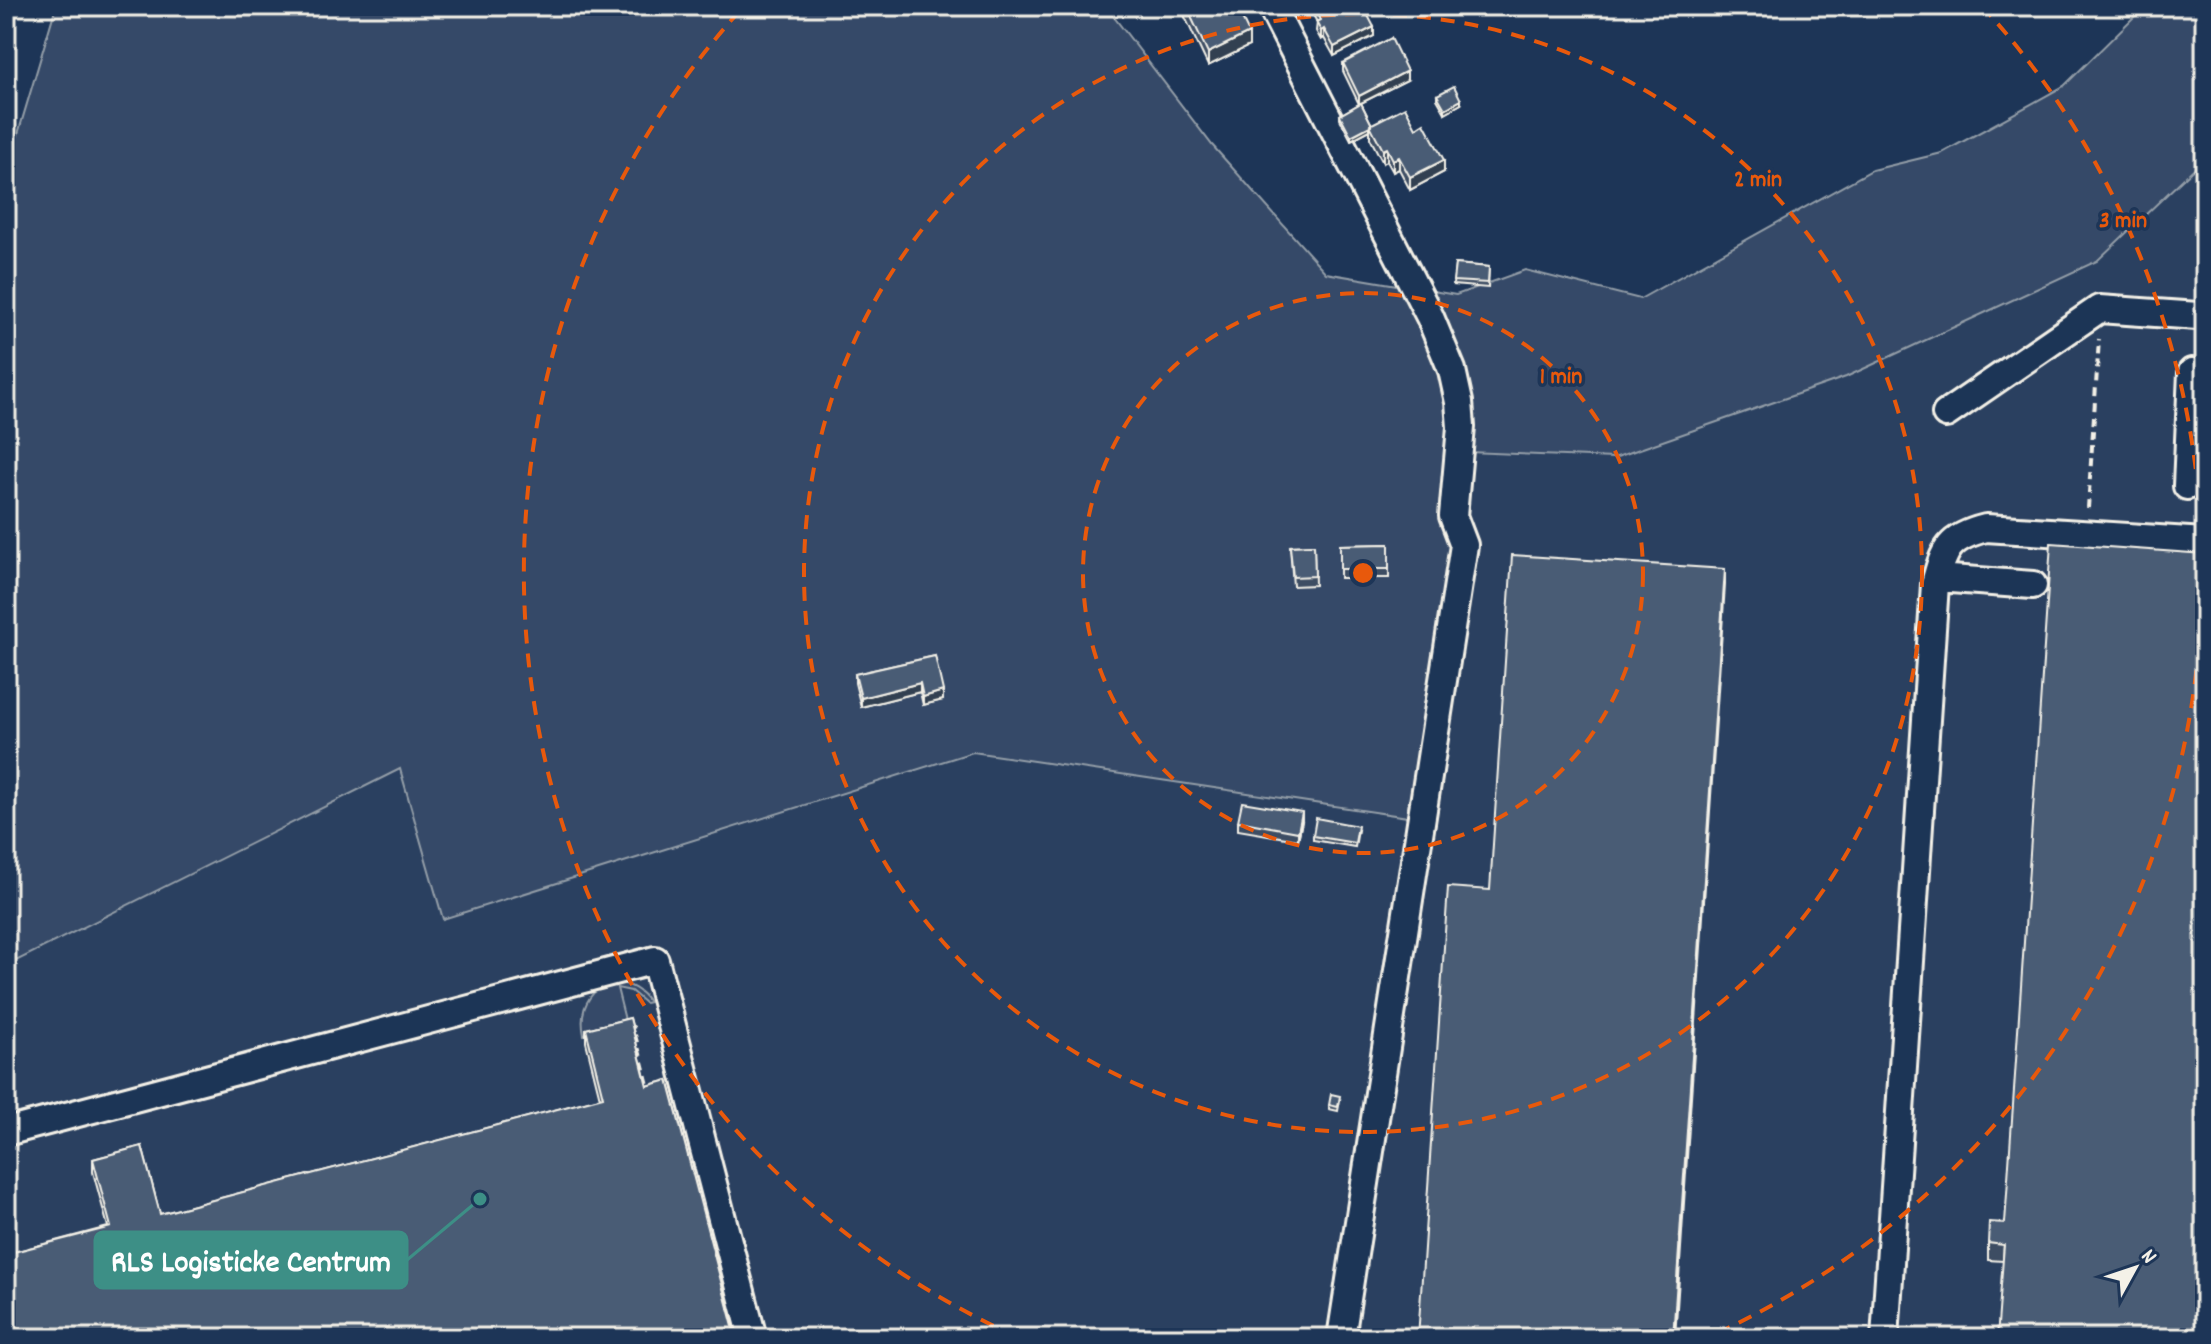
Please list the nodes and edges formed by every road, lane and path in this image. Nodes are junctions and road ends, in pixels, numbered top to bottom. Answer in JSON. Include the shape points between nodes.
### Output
{"nodes":[{"id":1,"x":1271,"y":6,"type":"edge"},
{"id":2,"x":2198,"y":316,"type":"dead end"},
{"id":3,"x":2099,"y":338,"type":"dead end"},
{"id":4,"x":2192,"y":372,"type":"dead end"},
{"id":5,"x":1946,"y":414,"type":"dead end"},
{"id":6,"x":2187,"y":486,"type":"dead end"},
{"id":7,"x":2088,"y":508,"type":"dead end"},
{"id":8,"x":2205,"y":542,"type":"edge"},
{"id":9,"x":1937,"y":578,"type":"junction"},
{"id":10,"x":2033,"y":585,"type":"dead end"},
{"id":11,"x":621,"y":1030,"type":"edge"},
{"id":12,"x":660,"y":1091,"type":"edge"},
{"id":13,"x":6,"y":1132,"type":"edge"},
{"id":14,"x":753,"y":1338,"type":"edge"},
{"id":15,"x":1341,"y":1338,"type":"edge"},
{"id":16,"x":1885,"y":1338,"type":"edge"}],
"edges":[{"from":1,"to":15,"type":"street","via":[[1430,317],[1452,370],[1461,427],[1453,516],[1464,545]]},
{"from":2,"to":5,"type":"street","via":[[2099,309]]},
{"from":3,"to":7,"type":"path"},
{"from":4,"to":6,"type":"street"},
{"from":8,"to":9,"type":"street","via":[[1986,528],[1951,543]]},
{"from":9,"to":10,"type":"street"},
{"from":9,"to":16,"type":"street"},
{"from":11,"to":12,"type":"path","via":[[633,1027],[650,1093]]},
{"from":13,"to":14,"type":"street","via":[[655,960]]}]}
